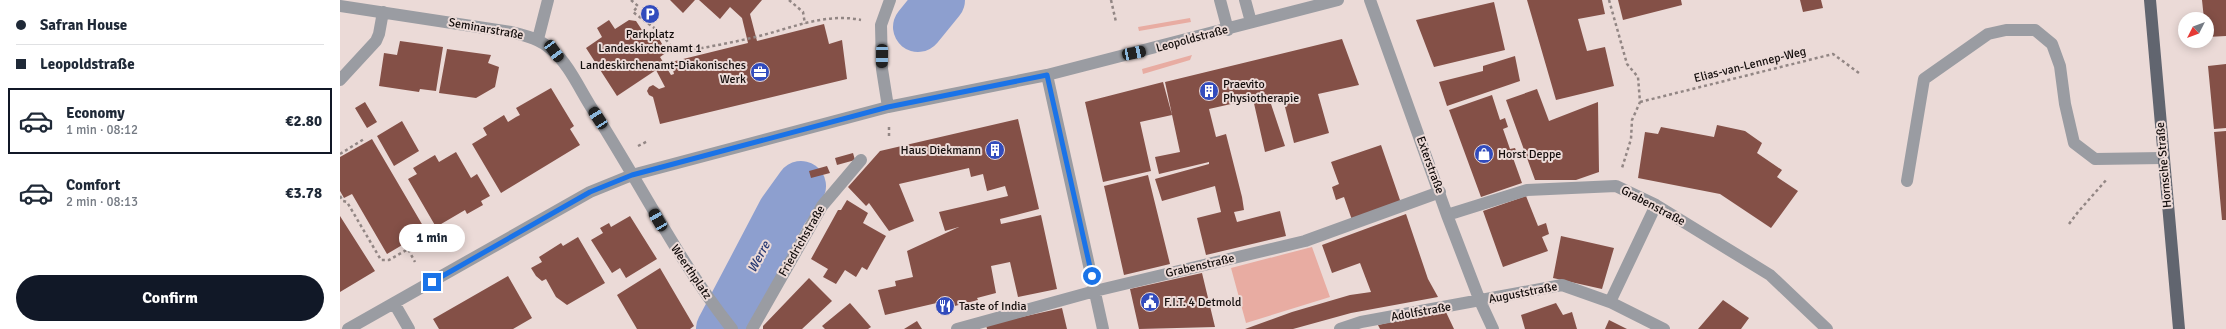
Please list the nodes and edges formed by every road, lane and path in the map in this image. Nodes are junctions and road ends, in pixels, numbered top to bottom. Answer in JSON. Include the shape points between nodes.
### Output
{"nodes":[{"id":1,"x":548,"y":0,"type":"edge"},
{"id":2,"x":631,"y":0,"type":"edge"},
{"id":3,"x":789,"y":0,"type":"edge"},
{"id":4,"x":890,"y":0,"type":"edge"},
{"id":5,"x":1111,"y":0,"type":"edge"},
{"id":6,"x":1220,"y":0,"type":"edge"},
{"id":7,"x":1245,"y":0,"type":"edge"},
{"id":8,"x":1338,"y":0,"type":"edge"},
{"id":9,"x":1370,"y":0,"type":"edge"},
{"id":10,"x":1609,"y":0,"type":"edge"},
{"id":11,"x":2150,"y":0,"type":"edge"},
{"id":12,"x":345,"y":4,"type":"edge"},
{"id":13,"x":383,"y":12,"type":"junction"},
{"id":14,"x":1116,"y":22,"type":"dead end"},
{"id":15,"x":1251,"y":22,"type":"junction"},
{"id":16,"x":805,"y":24,"type":"junction"},
{"id":17,"x":881,"y":25,"type":"junction"},
{"id":18,"x":1228,"y":30,"type":"junction"},
{"id":19,"x":538,"y":39,"type":"junction"},
{"id":20,"x":1859,"y":73,"type":"dead end"},
{"id":21,"x":1047,"y":75,"type":"junction"},
{"id":22,"x":340,"y":80,"type":"edge"},
{"id":23,"x":1640,"y":102,"type":"junction"},
{"id":24,"x":888,"y":107,"type":"junction"},
{"id":25,"x":364,"y":139,"type":"dead end"},
{"id":26,"x":340,"y":153,"type":"edge"},
{"id":27,"x":2164,"y":158,"type":"junction"},
{"id":28,"x":861,"y":160,"type":"dead end"},
{"id":29,"x":2114,"y":160,"type":"junction"},
{"id":30,"x":632,"y":175,"type":"junction"},
{"id":31,"x":1907,"y":181,"type":"dead end"},
{"id":32,"x":1616,"y":186,"type":"junction"},
{"id":33,"x":1440,"y":192,"type":"junction"},
{"id":34,"x":340,"y":196,"type":"edge"},
{"id":35,"x":1656,"y":205,"type":"junction"},
{"id":36,"x":1447,"y":215,"type":"junction"},
{"id":37,"x":2069,"y":224,"type":"dead end"},
{"id":38,"x":415,"y":262,"type":"dead end"},
{"id":39,"x":1095,"y":291,"type":"junction"},
{"id":40,"x":1480,"y":301,"type":"junction"},
{"id":41,"x":1610,"y":302,"type":"junction"},
{"id":42,"x":394,"y":303,"type":"junction"},
{"id":43,"x":348,"y":329,"type":"edge"},
{"id":44,"x":410,"y":329,"type":"edge"},
{"id":45,"x":732,"y":329,"type":"edge"},
{"id":46,"x":752,"y":329,"type":"edge"},
{"id":47,"x":957,"y":329,"type":"edge"},
{"id":48,"x":1103,"y":329,"type":"edge"},
{"id":49,"x":1340,"y":329,"type":"edge"},
{"id":50,"x":1493,"y":329,"type":"edge"},
{"id":51,"x":1664,"y":329,"type":"edge"},
{"id":52,"x":1827,"y":329,"type":"edge"},
{"id":53,"x":2179,"y":329,"type":"edge"}],
"edges":[{"from":1,"to":19,"type":"street"},
{"from":2,"to":16,"type":"path","via":[[638,6],[634,12],[661,33],[676,53]]},
{"from":3,"to":16,"type":"path","via":[[803,12]]},
{"from":4,"to":17,"type":"street"},
{"from":5,"to":14,"type":"path"},
{"from":6,"to":18,"type":"street"},
{"from":7,"to":15,"type":"street"},
{"from":8,"to":15,"type":"street","name":"Leopoldstraße"},
{"from":9,"to":33,"type":"street","name":"Exterstraße"},
{"from":10,"to":23,"type":"path","via":[[1627,64],[1638,77]]},
{"from":11,"to":27,"type":"main road","name":"Hornsche Straße"},
{"from":12,"to":13,"type":"street","name":"Seminarstraße"},
{"from":13,"to":19,"type":"street","name":"Seminarstraße","via":[[511,32]]},
{"from":13,"to":22,"type":"street","via":[[376,41]]},
{"from":15,"to":18,"type":"street","name":"Leopoldstraße"},
{"from":16,"to":17,"type":"path","via":[[824,18],[845,17]]},
{"from":17,"to":24,"type":"street","via":[[882,69]]},
{"from":18,"to":21,"type":"street","name":"Leopoldstraße"},
{"from":19,"to":30,"type":"street","name":"Seminarstraße","via":[[554,51],[575,80]]},
{"from":20,"to":23,"type":"path","name":"Elias-van-Lennep-Weg","via":[[1833,54]]},
{"from":21,"to":24,"type":"street","name":"Leopoldstraße"},
{"from":21,"to":39,"type":"street"},
{"from":23,"to":32,"type":"path","via":[[1632,120],[1631,139]]},
{"from":24,"to":30,"type":"street","name":"Leopoldstraße"},
{"from":25,"to":26,"type":"path"},
{"from":27,"to":29,"type":"street"},
{"from":27,"to":53,"type":"main road","name":"Hornsche Straße"},
{"from":28,"to":46,"type":"street","name":"Friedrichstraße","via":[[822,206]]},
{"from":29,"to":31,"type":"street","via":[[2095,159],[2074,143],[2060,66],[2052,44],[2035,30],[2006,30],[1988,34],[1924,79]]},
{"from":29,"to":37,"type":"path","via":[[2106,183]]},
{"from":30,"to":42,"type":"street","name":"Leopoldstraße","via":[[590,192]]},
{"from":30,"to":45,"type":"street","name":"Weerthplatz","via":[[666,234]]},
{"from":32,"to":35,"type":"street","name":"Grabenstraße"},
{"from":32,"to":36,"type":"street","name":"Grabenstraße","via":[[1527,190]]},
{"from":33,"to":36,"type":"street","name":"Exterstraße"},
{"from":33,"to":39,"type":"street","name":"Grabenstraße","via":[[1306,241]]},
{"from":34,"to":38,"type":"path","via":[[347,202],[381,260],[389,260],[408,249]]},
{"from":35,"to":41,"type":"street"},
{"from":35,"to":52,"type":"street","name":"Grabenstraße","via":[[1770,275]]},
{"from":36,"to":40,"type":"street","name":"Exterstraße"},
{"from":39,"to":47,"type":"street","name":"Grabenstraße"},
{"from":39,"to":48,"type":"street"},
{"from":40,"to":41,"type":"street","name":"Auguststraße","via":[[1562,286]]},
{"from":40,"to":49,"type":"street","name":"Adolfstraße","via":[[1361,322]]},
{"from":40,"to":50,"type":"street","name":"Exterstraße"},
{"from":41,"to":51,"type":"street","name":"Auguststraße"},
{"from":42,"to":43,"type":"street","name":"Leopoldstraße"},
{"from":42,"to":44,"type":"street"}]}
